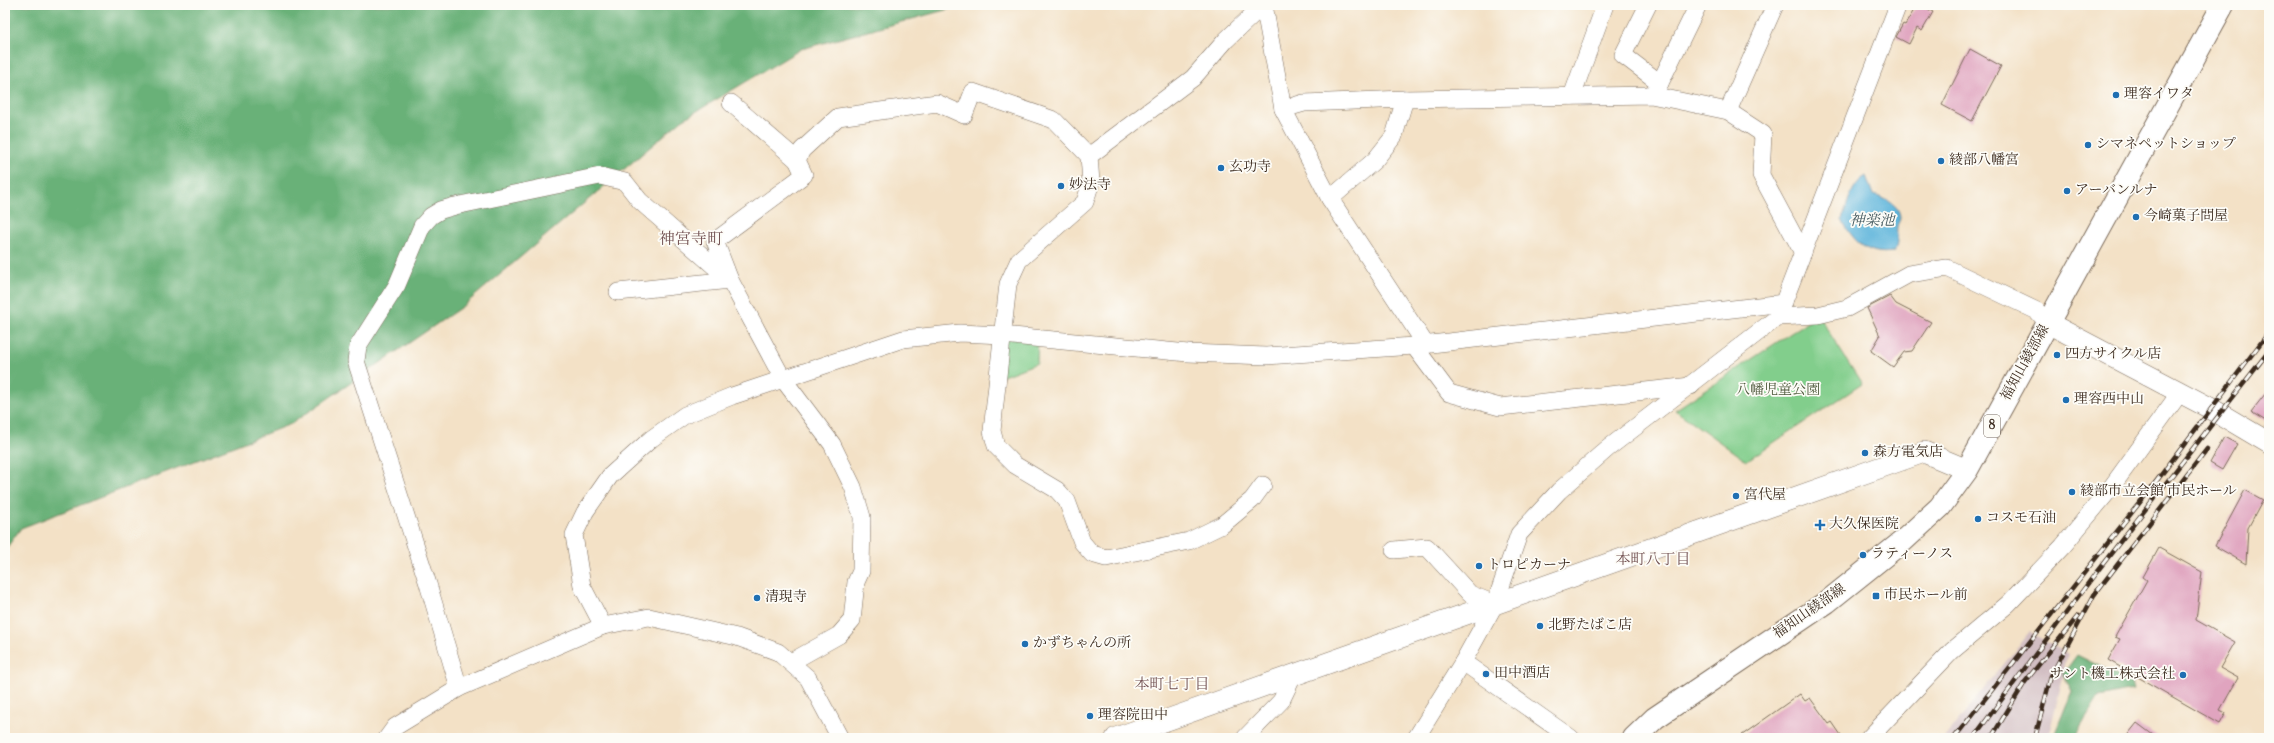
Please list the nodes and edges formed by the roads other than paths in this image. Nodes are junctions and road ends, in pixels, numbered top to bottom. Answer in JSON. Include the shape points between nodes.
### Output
{"nodes":[{"id":1,"x":1263,"y":5,"type":"edge"},
{"id":2,"x":1605,"y":5,"type":"edge"},
{"id":3,"x":1648,"y":5,"type":"edge"},
{"id":4,"x":1698,"y":5,"type":"edge"},
{"id":5,"x":1775,"y":5,"type":"edge"},
{"id":6,"x":1898,"y":5,"type":"edge"},
{"id":7,"x":2223,"y":5,"type":"edge"},
{"id":8,"x":1656,"y":89,"type":"junction"},
{"id":9,"x":1572,"y":96,"type":"junction"},
{"id":10,"x":1405,"y":99,"type":"junction"},
{"id":11,"x":731,"y":103,"type":"dead end"},
{"id":12,"x":1283,"y":109,"type":"junction"},
{"id":13,"x":1728,"y":112,"type":"junction"},
{"id":14,"x":1089,"y":156,"type":"junction"},
{"id":15,"x":797,"y":160,"type":"junction"},
{"id":16,"x":1330,"y":200,"type":"junction"},
{"id":17,"x":1803,"y":253,"type":"junction"},
{"id":18,"x":730,"y":280,"type":"junction"},
{"id":19,"x":618,"y":292,"type":"dead end"},
{"id":20,"x":1781,"y":310,"type":"junction"},
{"id":21,"x":2048,"y":323,"type":"junction"},
{"id":22,"x":1002,"y":335,"type":"junction"},
{"id":23,"x":1420,"y":345,"type":"junction"},
{"id":24,"x":783,"y":379,"type":"junction"},
{"id":25,"x":1691,"y":386,"type":"junction"},
{"id":26,"x":2180,"y":394,"type":"junction"},
{"id":27,"x":2269,"y":443,"type":"edge"},
{"id":28,"x":1967,"y":470,"type":"junction"},
{"id":29,"x":1263,"y":485,"type":"dead end"},
{"id":30,"x":1394,"y":550,"type":"dead end"},
{"id":31,"x":1494,"y":604,"type":"junction"},
{"id":32,"x":603,"y":626,"type":"junction"},
{"id":33,"x":791,"y":662,"type":"junction"},
{"id":34,"x":1463,"y":662,"type":"junction"},
{"id":35,"x":1294,"y":674,"type":"junction"},
{"id":36,"x":459,"y":688,"type":"junction"},
{"id":37,"x":387,"y":738,"type":"edge"},
{"id":38,"x":840,"y":738,"type":"edge"},
{"id":39,"x":1116,"y":738,"type":"edge"},
{"id":40,"x":1245,"y":738,"type":"edge"},
{"id":41,"x":1416,"y":738,"type":"edge"},
{"id":42,"x":1570,"y":738,"type":"edge"},
{"id":43,"x":1634,"y":738,"type":"edge"},
{"id":44,"x":1869,"y":738,"type":"edge"}],
"edges":[{"from":1,"to":12,"type":"street"},
{"from":1,"to":14,"type":"street","via":[[1226,40],[1193,78]]},
{"from":2,"to":9,"type":"street"},
{"from":3,"to":8,"type":"street","via":[[1623,55]]},
{"from":4,"to":8,"type":"street"},
{"from":5,"to":13,"type":"street"},
{"from":6,"to":17,"type":"street"},
{"from":7,"to":21,"type":"main road","name":"福知山綾部線","number":"8"},
{"from":8,"to":9,"type":"street"},
{"from":8,"to":13,"type":"street"},
{"from":9,"to":10,"type":"street"},
{"from":10,"to":12,"type":"street","via":[[1304,103]]},
{"from":10,"to":16,"type":"street","via":[[1394,136],[1374,160]]},
{"from":11,"to":15,"type":"street"},
{"from":12,"to":16,"type":"street"},
{"from":13,"to":17,"type":"street","via":[[1763,134],[1761,175]]},
{"from":14,"to":15,"type":"street","via":[[1054,120],[973,92],[964,115],[937,103],[838,117],[802,150]]},
{"from":14,"to":22,"type":"street","via":[[1091,182],[1085,202],[1018,260],[1008,284]]},
{"from":15,"to":18,"type":"street","via":[[804,175],[715,241]]},
{"from":16,"to":23,"type":"street"},
{"from":17,"to":20,"type":"street"},
{"from":18,"to":19,"type":"street"},
{"from":18,"to":24,"type":"street"},
{"from":18,"to":36,"type":"street","via":[[640,201],[625,182],[600,176],[441,210],[430,216],[422,226],[396,285],[358,346],[356,361]]},
{"from":20,"to":21,"type":"street","via":[[1818,315],[1847,308],[1909,274],[1947,268],[2037,311]]},
{"from":20,"to":23,"type":"street"},
{"from":20,"to":25,"type":"street"},
{"from":21,"to":26,"type":"street"},
{"from":21,"to":28,"type":"main road","name":"福知山綾部線","number":"8"},
{"from":22,"to":23,"type":"street","via":[[1188,353],[1266,356]]},
{"from":22,"to":24,"type":"street","via":[[960,333],[903,339]]},
{"from":22,"to":29,"type":"street","via":[[992,431],[996,446],[1015,465],[1057,490],[1067,501],[1082,542],[1092,554],[1106,558],[1189,540],[1222,525],[1252,500]]},
{"from":23,"to":25,"type":"street","via":[[1449,392],[1500,407]]},
{"from":24,"to":32,"type":"street","via":[[685,415],[651,439],[610,476],[585,512],[574,535],[582,586]]},
{"from":24,"to":33,"type":"street","via":[[832,444],[853,487],[862,516],[861,571],[856,582],[852,620],[839,635]]},
{"from":25,"to":31,"type":"street","via":[[1607,449],[1559,491],[1519,534]]},
{"from":26,"to":27,"type":"street"},
{"from":26,"to":44,"type":"street","via":[[2110,489],[2063,546],[2008,604],[1952,651]]},
{"from":28,"to":31,"type":"street","via":[[1924,452]]},
{"from":28,"to":43,"type":"main road","name":"福知山綾部線","number":"8","via":[[1940,507],[1839,593],[1655,718]]},
{"from":30,"to":31,"type":"street","via":[[1427,547],[1470,594]]},
{"from":31,"to":34,"type":"street"},
{"from":31,"to":35,"type":"street"},
{"from":32,"to":33,"type":"street","via":[[649,617],[737,637],[778,652]]},
{"from":32,"to":36,"type":"street"},
{"from":33,"to":38,"type":"street","via":[[808,678]]},
{"from":34,"to":41,"type":"street"},
{"from":34,"to":42,"type":"street"},
{"from":35,"to":39,"type":"street"},
{"from":35,"to":40,"type":"street","via":[[1281,701]]},
{"from":36,"to":37,"type":"street","via":[[395,728]]}]}
